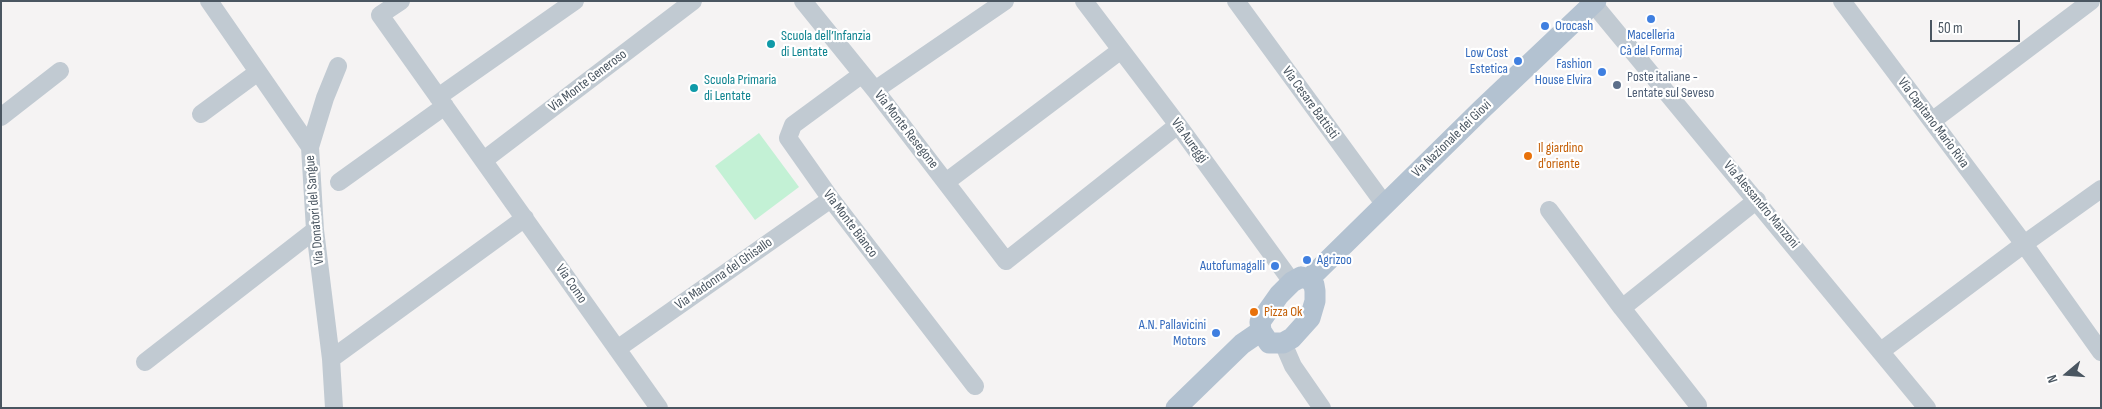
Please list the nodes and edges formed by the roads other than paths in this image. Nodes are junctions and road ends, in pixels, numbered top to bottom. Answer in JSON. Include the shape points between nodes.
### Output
{"nodes":[{"id":1,"x":209,"y":1,"type":"edge"},
{"id":2,"x":401,"y":1,"type":"edge"},
{"id":3,"x":575,"y":1,"type":"edge"},
{"id":4,"x":692,"y":1,"type":"edge"},
{"id":5,"x":803,"y":1,"type":"edge"},
{"id":6,"x":1004,"y":1,"type":"edge"},
{"id":7,"x":1084,"y":1,"type":"edge"},
{"id":8,"x":1236,"y":1,"type":"edge"},
{"id":9,"x":1842,"y":1,"type":"edge"},
{"id":10,"x":2091,"y":1,"type":"edge"},
{"id":11,"x":1594,"y":2,"type":"edge"},
{"id":12,"x":1122,"y":50,"type":"junction"},
{"id":13,"x":338,"y":66,"type":"dead end"},
{"id":14,"x":60,"y":71,"type":"dead end"},
{"id":15,"x":258,"y":72,"type":"junction"},
{"id":16,"x":861,"y":75,"type":"junction"},
{"id":17,"x":875,"y":90,"type":"junction"},
{"id":18,"x":442,"y":101,"type":"junction"},
{"id":19,"x":201,"y":114,"type":"dead end"},
{"id":20,"x":1,"y":117,"type":"edge"},
{"id":21,"x":1932,"y":121,"type":"junction"},
{"id":22,"x":1178,"y":125,"type":"junction"},
{"id":23,"x":310,"y":147,"type":"junction"},
{"id":24,"x":484,"y":160,"type":"junction"},
{"id":25,"x":339,"y":182,"type":"dead end"},
{"id":26,"x":946,"y":182,"type":"junction"},
{"id":27,"x":2101,"y":189,"type":"edge"},
{"id":28,"x":831,"y":199,"type":"junction"},
{"id":29,"x":1757,"y":200,"type":"junction"},
{"id":30,"x":1385,"y":205,"type":"junction"},
{"id":31,"x":1550,"y":210,"type":"dead end"},
{"id":32,"x":525,"y":218,"type":"junction"},
{"id":33,"x":315,"y":230,"type":"junction"},
{"id":34,"x":2024,"y":244,"type":"junction"},
{"id":35,"x":1300,"y":281,"type":"junction"},
{"id":36,"x":1622,"y":308,"type":"junction"},
{"id":37,"x":1261,"y":332,"type":"junction"},
{"id":38,"x":1283,"y":343,"type":"junction"},
{"id":39,"x":617,"y":349,"type":"junction"},
{"id":40,"x":1881,"y":351,"type":"junction"},
{"id":41,"x":2101,"y":352,"type":"edge"},
{"id":42,"x":331,"y":359,"type":"junction"},
{"id":43,"x":145,"y":362,"type":"dead end"},
{"id":44,"x":975,"y":386,"type":"dead end"},
{"id":45,"x":1698,"y":405,"type":"dead end"},
{"id":46,"x":334,"y":408,"type":"edge"},
{"id":47,"x":659,"y":408,"type":"edge"},
{"id":48,"x":1176,"y":408,"type":"edge"},
{"id":49,"x":1322,"y":408,"type":"edge"},
{"id":50,"x":1927,"y":408,"type":"edge"}],
"edges":[{"from":1,"to":15,"type":"street","name":"Via Donatori del Sangue"},
{"from":2,"to":18,"type":"street","name":"Via Como","via":[[380,15]]},
{"from":3,"to":18,"type":"street"},
{"from":4,"to":24,"type":"street","name":"Via Monte Generoso"},
{"from":5,"to":16,"type":"street","name":"Via Monte Resegone"},
{"from":6,"to":17,"type":"street"},
{"from":7,"to":12,"type":"street","name":"Via Aureggi"},
{"from":8,"to":30,"type":"street","name":"Via Cesare Battisti"},
{"from":9,"to":21,"type":"street","name":"Via Capitano Mario Riva"},
{"from":10,"to":21,"type":"street"},
{"from":11,"to":29,"type":"street","name":"Via Alessandro Manzoni"},
{"from":11,"to":30,"type":"main road","name":"Via Nazionale dei Giovi"},
{"from":12,"to":22,"type":"street","name":"Via Aureggi"},
{"from":12,"to":26,"type":"street"},
{"from":13,"to":23,"type":"street"},
{"from":14,"to":20,"type":"street"},
{"from":15,"to":19,"type":"street"},
{"from":15,"to":23,"type":"street","name":"Via Donatori del Sangue"},
{"from":16,"to":17,"type":"street","name":"Via Monte Resegone"},
{"from":16,"to":28,"type":"street","name":"Via Monte Bianco","via":[[793,125],[788,138]]},
{"from":17,"to":26,"type":"street","name":"Via Monte Resegone"},
{"from":18,"to":24,"type":"street","name":"Via Como"},
{"from":18,"to":25,"type":"street"},
{"from":21,"to":34,"type":"street","name":"Via Capitano Mario Riva"},
{"from":22,"to":26,"type":"street","name":"Via Monte Resegone","via":[[1006,261]]},
{"from":22,"to":35,"type":"street","name":"Via Aureggi"},
{"from":23,"to":33,"type":"street","name":"Via Donatori del Sangue"},
{"from":24,"to":32,"type":"street","name":"Via Como"},
{"from":27,"to":34,"type":"street"},
{"from":28,"to":39,"type":"street","name":"Via Madonna del Ghisallo"},
{"from":28,"to":44,"type":"street","name":"Via Monte Bianco"},
{"from":29,"to":36,"type":"street"},
{"from":29,"to":40,"type":"street","name":"Via Alessandro Manzoni"},
{"from":30,"to":35,"type":"main road","name":"Via Nazionale dei Giovi"},
{"from":31,"to":36,"type":"street"},
{"from":32,"to":39,"type":"street","name":"Via Como"},
{"from":32,"to":42,"type":"street"},
{"from":33,"to":42,"type":"street","name":"Via Donatori del Sangue"},
{"from":33,"to":43,"type":"street"},
{"from":34,"to":40,"type":"street"},
{"from":34,"to":41,"type":"street","name":"Via Capitano Mario Riva"},
{"from":35,"to":37,"type":"main road","name":"Via Nazionale dei Giovi","via":[[1278,295],[1260,322]]},
{"from":35,"to":38,"type":"main road","via":[[1315,291],[1316,301],[1310,318]]},
{"from":36,"to":45,"type":"street"},
{"from":37,"to":38,"type":"main road","via":[[1269,343]]},
{"from":37,"to":48,"type":"main road","via":[[1242,344]]},
{"from":38,"to":49,"type":"street","via":[[1293,366]]},
{"from":39,"to":47,"type":"street","name":"Via Como"},
{"from":40,"to":50,"type":"street","name":"Via Alessandro Manzoni"},
{"from":42,"to":46,"type":"street","name":"Via Donatori del Sangue"}]}
